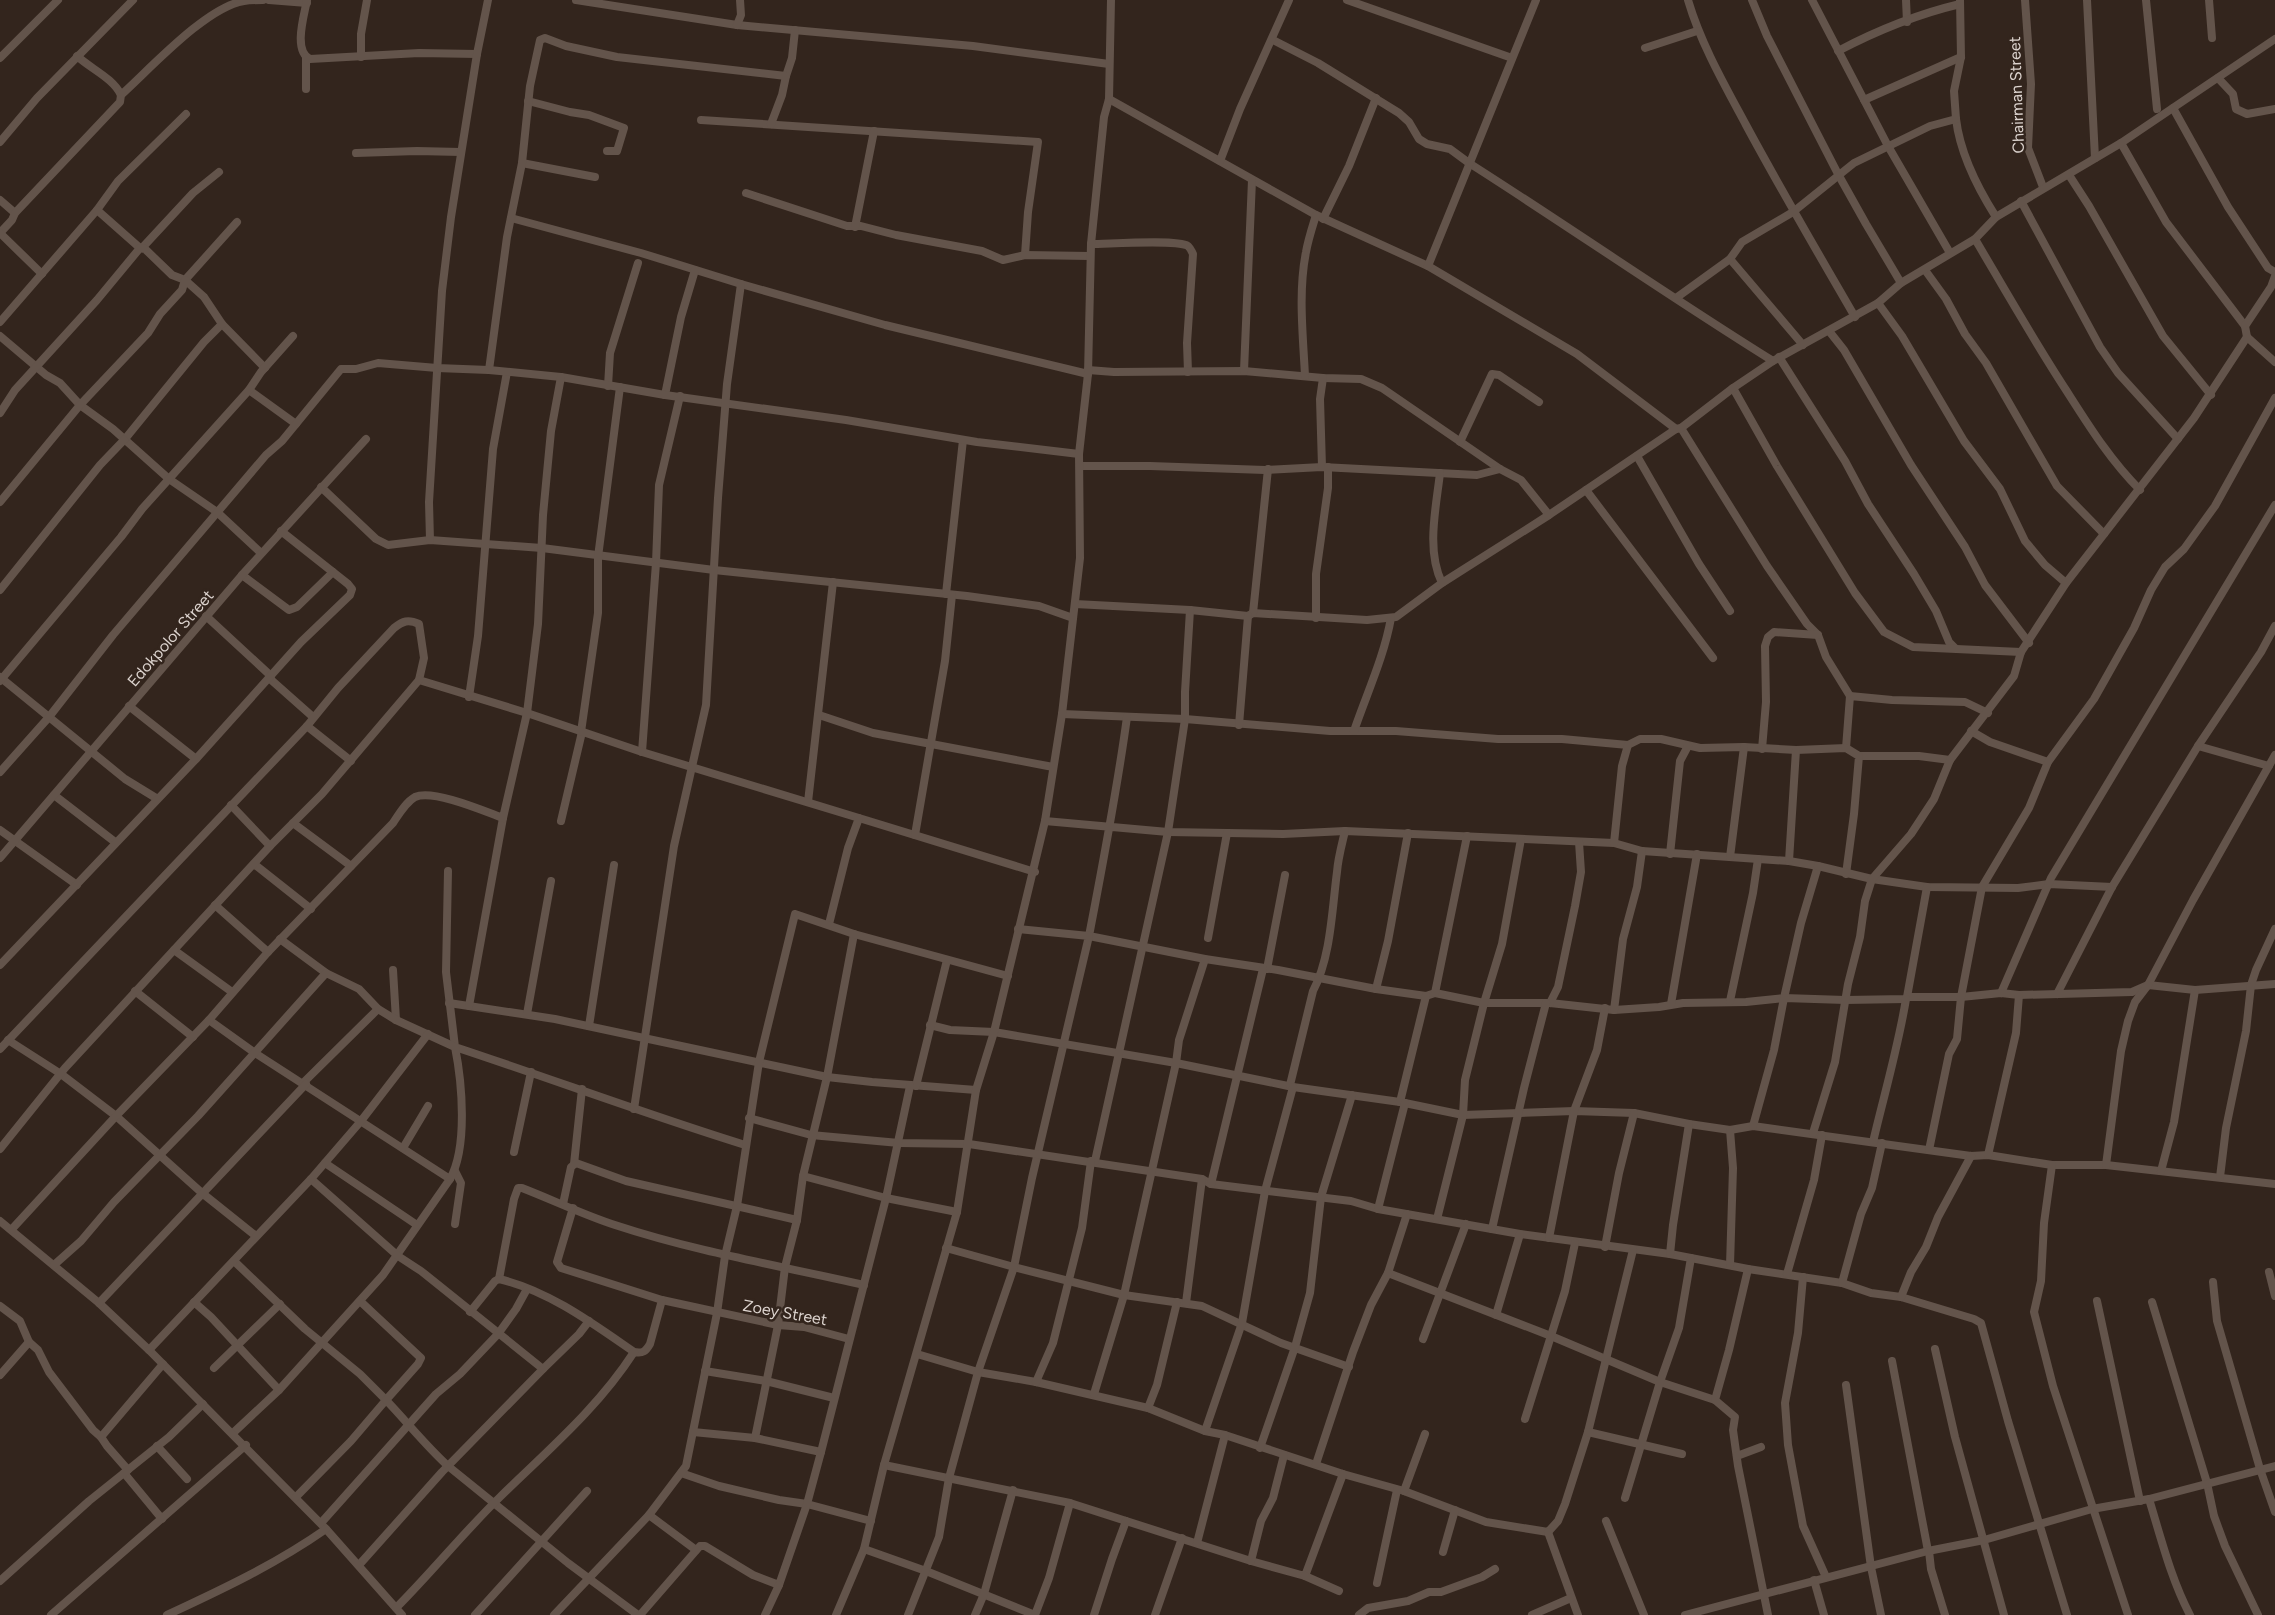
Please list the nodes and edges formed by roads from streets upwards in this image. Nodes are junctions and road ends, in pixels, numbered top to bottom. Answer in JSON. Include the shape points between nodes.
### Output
{"nodes":[{"id":1,"x":58,"y":0,"type":"edge"},
{"id":2,"x":132,"y":0,"type":"edge"},
{"id":3,"x":263,"y":0,"type":"edge"},
{"id":4,"x":269,"y":0,"type":"edge"},
{"id":5,"x":367,"y":0,"type":"edge"},
{"id":6,"x":488,"y":0,"type":"edge"},
{"id":7,"x":576,"y":0,"type":"edge"},
{"id":8,"x":741,"y":0,"type":"edge"},
{"id":9,"x":1111,"y":0,"type":"edge"},
{"id":10,"x":1289,"y":0,"type":"edge"},
{"id":11,"x":1347,"y":0,"type":"edge"},
{"id":12,"x":1536,"y":0,"type":"edge"},
{"id":13,"x":1688,"y":0,"type":"edge"},
{"id":14,"x":1752,"y":0,"type":"edge"},
{"id":15,"x":1812,"y":0,"type":"edge"},
{"id":16,"x":1906,"y":0,"type":"edge"},
{"id":17,"x":2025,"y":0,"type":"edge"},
{"id":18,"x":2086,"y":0,"type":"edge"},
{"id":19,"x":2146,"y":0,"type":"edge"},
{"id":20,"x":2209,"y":0,"type":"edge"},
{"id":21,"x":307,"y":2,"type":"edge"},
{"id":22,"x":1960,"y":2,"type":"edge"},
{"id":23,"x":1907,"y":22,"type":"junction"},
{"id":24,"x":737,"y":25,"type":"junction"},
{"id":25,"x":795,"y":30,"type":"junction"},
{"id":26,"x":1697,"y":31,"type":"junction"},
{"id":27,"x":2212,"y":38,"type":"dead end"},
{"id":28,"x":2275,"y":39,"type":"edge"},
{"id":29,"x":1273,"y":40,"type":"junction"},
{"id":30,"x":1645,"y":48,"type":"dead end"},
{"id":31,"x":1838,"y":51,"type":"junction"},
{"id":32,"x":477,"y":54,"type":"junction"},
{"id":33,"x":77,"y":56,"type":"junction"},
{"id":34,"x":306,"y":57,"type":"junction"},
{"id":35,"x":361,"y":57,"type":"junction"},
{"id":36,"x":1961,"y":57,"type":"junction"},
{"id":37,"x":0,"y":58,"type":"edge"},
{"id":38,"x":1512,"y":58,"type":"junction"},
{"id":39,"x":1108,"y":64,"type":"junction"},
{"id":40,"x":786,"y":76,"type":"junction"},
{"id":41,"x":2218,"y":78,"type":"junction"},
{"id":42,"x":306,"y":89,"type":"dead end"},
{"id":43,"x":121,"y":95,"type":"junction"},
{"id":44,"x":1376,"y":98,"type":"junction"},
{"id":45,"x":1109,"y":99,"type":"junction"},
{"id":46,"x":1864,"y":100,"type":"junction"},
{"id":47,"x":528,"y":101,"type":"junction"},
{"id":48,"x":2173,"y":108,"type":"junction"},
{"id":49,"x":2157,"y":109,"type":"dead end"},
{"id":50,"x":2275,"y":109,"type":"edge"},
{"id":51,"x":186,"y":114,"type":"dead end"},
{"id":52,"x":1956,"y":119,"type":"junction"},
{"id":53,"x":701,"y":120,"type":"dead end"},
{"id":54,"x":771,"y":124,"type":"junction"},
{"id":55,"x":874,"y":131,"type":"junction"},
{"id":56,"x":0,"y":142,"type":"edge"},
{"id":57,"x":2121,"y":142,"type":"junction"},
{"id":58,"x":1888,"y":146,"type":"junction"},
{"id":59,"x":608,"y":151,"type":"dead end"},
{"id":60,"x":461,"y":152,"type":"junction"},
{"id":61,"x":356,"y":153,"type":"dead end"},
{"id":62,"x":2096,"y":158,"type":"junction"},
{"id":63,"x":1220,"y":161,"type":"junction"},
{"id":64,"x":522,"y":162,"type":"junction"},
{"id":65,"x":1469,"y":163,"type":"junction"},
{"id":66,"x":219,"y":172,"type":"dead end"},
{"id":67,"x":1838,"y":174,"type":"junction"},
{"id":68,"x":2069,"y":175,"type":"junction"},
{"id":69,"x":595,"y":177,"type":"dead end"},
{"id":70,"x":1252,"y":180,"type":"junction"},
{"id":71,"x":2043,"y":187,"type":"junction"},
{"id":72,"x":746,"y":193,"type":"dead end"},
{"id":73,"x":0,"y":200,"type":"edge"},
{"id":74,"x":2021,"y":201,"type":"junction"},
{"id":75,"x":97,"y":210,"type":"junction"},
{"id":76,"x":1793,"y":212,"type":"junction"},
{"id":77,"x":15,"y":213,"type":"junction"},
{"id":78,"x":1319,"y":217,"type":"junction"},
{"id":79,"x":1996,"y":217,"type":"junction"},
{"id":80,"x":511,"y":218,"type":"junction"},
{"id":81,"x":237,"y":222,"type":"dead end"},
{"id":82,"x":855,"y":227,"type":"junction"},
{"id":83,"x":0,"y":233,"type":"edge"},
{"id":84,"x":1976,"y":239,"type":"junction"},
{"id":85,"x":1091,"y":244,"type":"junction"},
{"id":86,"x":141,"y":248,"type":"junction"},
{"id":87,"x":1950,"y":253,"type":"junction"},
{"id":88,"x":1025,"y":255,"type":"junction"},
{"id":89,"x":1090,"y":256,"type":"junction"},
{"id":90,"x":1730,"y":259,"type":"junction"},
{"id":91,"x":638,"y":263,"type":"dead end"},
{"id":92,"x":1428,"y":266,"type":"junction"},
{"id":93,"x":695,"y":270,"type":"junction"},
{"id":94,"x":1925,"y":270,"type":"junction"},
{"id":95,"x":42,"y":274,"type":"junction"},
{"id":96,"x":2275,"y":274,"type":"edge"},
{"id":97,"x":185,"y":280,"type":"junction"},
{"id":98,"x":1901,"y":283,"type":"junction"},
{"id":99,"x":741,"y":284,"type":"junction"},
{"id":100,"x":1676,"y":298,"type":"junction"},
{"id":101,"x":1878,"y":303,"type":"junction"},
{"id":102,"x":1855,"y":317,"type":"junction"},
{"id":103,"x":0,"y":322,"type":"edge"},
{"id":104,"x":222,"y":324,"type":"junction"},
{"id":105,"x":2245,"y":326,"type":"junction"},
{"id":106,"x":1829,"y":331,"type":"junction"},
{"id":107,"x":0,"y":336,"type":"edge"},
{"id":108,"x":293,"y":336,"type":"dead end"},
{"id":109,"x":2247,"y":337,"type":"junction"},
{"id":110,"x":1803,"y":345,"type":"junction"},
{"id":111,"x":1776,"y":359,"type":"junction"},
{"id":112,"x":2275,"y":362,"type":"edge"},
{"id":113,"x":38,"y":366,"type":"junction"},
{"id":114,"x":265,"y":368,"type":"junction"},
{"id":115,"x":437,"y":368,"type":"junction"},
{"id":116,"x":489,"y":369,"type":"junction"},
{"id":117,"x":1244,"y":370,"type":"junction"},
{"id":118,"x":507,"y":372,"type":"junction"},
{"id":119,"x":1088,"y":372,"type":"junction"},
{"id":120,"x":1188,"y":372,"type":"junction"},
{"id":121,"x":1305,"y":376,"type":"junction"},
{"id":122,"x":561,"y":377,"type":"junction"},
{"id":123,"x":1323,"y":378,"type":"junction"},
{"id":124,"x":608,"y":386,"type":"junction"},
{"id":125,"x":620,"y":387,"type":"junction"},
{"id":126,"x":1733,"y":388,"type":"junction"},
{"id":127,"x":249,"y":390,"type":"junction"},
{"id":128,"x":665,"y":395,"type":"junction"},
{"id":129,"x":2211,"y":395,"type":"junction"},
{"id":130,"x":680,"y":396,"type":"junction"},
{"id":131,"x":2275,"y":398,"type":"edge"},
{"id":132,"x":1539,"y":402,"type":"dead end"},
{"id":133,"x":727,"y":403,"type":"junction"},
{"id":134,"x":80,"y":405,"type":"junction"},
{"id":135,"x":0,"y":413,"type":"edge"},
{"id":136,"x":296,"y":424,"type":"junction"},
{"id":137,"x":1679,"y":428,"type":"junction"},
{"id":138,"x":125,"y":439,"type":"junction"},
{"id":139,"x":366,"y":439,"type":"dead end"},
{"id":140,"x":963,"y":440,"type":"junction"},
{"id":141,"x":2178,"y":440,"type":"junction"},
{"id":142,"x":1460,"y":442,"type":"junction"},
{"id":143,"x":1079,"y":454,"type":"junction"},
{"id":144,"x":1637,"y":456,"type":"junction"},
{"id":145,"x":1081,"y":466,"type":"junction"},
{"id":146,"x":1325,"y":467,"type":"junction"},
{"id":147,"x":1268,"y":469,"type":"junction"},
{"id":148,"x":1500,"y":469,"type":"junction"},
{"id":149,"x":1440,"y":473,"type":"junction"},
{"id":150,"x":169,"y":479,"type":"junction"},
{"id":151,"x":321,"y":487,"type":"junction"},
{"id":152,"x":1586,"y":490,"type":"junction"},
{"id":153,"x":2140,"y":490,"type":"junction"},
{"id":154,"x":0,"y":502,"type":"edge"},
{"id":155,"x":2275,"y":505,"type":"edge"},
{"id":156,"x":217,"y":512,"type":"junction"},
{"id":157,"x":1549,"y":515,"type":"junction"},
{"id":158,"x":281,"y":531,"type":"junction"},
{"id":159,"x":2104,"y":534,"type":"junction"},
{"id":160,"x":430,"y":540,"type":"junction"},
{"id":161,"x":485,"y":545,"type":"junction"},
{"id":162,"x":542,"y":548,"type":"junction"},
{"id":163,"x":261,"y":553,"type":"junction"},
{"id":164,"x":598,"y":557,"type":"junction"},
{"id":165,"x":656,"y":563,"type":"junction"},
{"id":166,"x":714,"y":570,"type":"junction"},
{"id":167,"x":333,"y":572,"type":"junction"},
{"id":168,"x":242,"y":574,"type":"junction"},
{"id":169,"x":833,"y":582,"type":"junction"},
{"id":170,"x":1442,"y":583,"type":"junction"},
{"id":171,"x":2066,"y":583,"type":"junction"},
{"id":172,"x":0,"y":590,"type":"edge"},
{"id":173,"x":949,"y":594,"type":"junction"},
{"id":174,"x":1075,"y":604,"type":"junction"},
{"id":175,"x":1190,"y":610,"type":"junction"},
{"id":176,"x":1730,"y":611,"type":"dead end"},
{"id":177,"x":1250,"y":615,"type":"junction"},
{"id":178,"x":206,"y":616,"type":"junction"},
{"id":179,"x":1073,"y":618,"type":"junction"},
{"id":180,"x":1316,"y":618,"type":"junction"},
{"id":181,"x":1391,"y":618,"type":"junction"},
{"id":182,"x":2275,"y":626,"type":"edge"},
{"id":183,"x":1818,"y":635,"type":"junction"},
{"id":184,"x":2028,"y":643,"type":"junction"},
{"id":185,"x":1955,"y":648,"type":"junction"},
{"id":186,"x":2021,"y":652,"type":"junction"},
{"id":187,"x":1713,"y":658,"type":"dead end"},
{"id":188,"x":270,"y":677,"type":"junction"},
{"id":189,"x":1,"y":679,"type":"edge"},
{"id":190,"x":419,"y":680,"type":"junction"},
{"id":191,"x":1850,"y":696,"type":"junction"},
{"id":192,"x":469,"y":697,"type":"junction"},
{"id":193,"x":129,"y":706,"type":"junction"},
{"id":194,"x":527,"y":713,"type":"junction"},
{"id":195,"x":1988,"y":713,"type":"junction"},
{"id":196,"x":1062,"y":714,"type":"junction"},
{"id":197,"x":819,"y":715,"type":"junction"},
{"id":198,"x":49,"y":717,"type":"junction"},
{"id":199,"x":314,"y":717,"type":"junction"},
{"id":200,"x":1127,"y":717,"type":"junction"},
{"id":201,"x":1185,"y":719,"type":"junction"},
{"id":202,"x":1239,"y":725,"type":"junction"},
{"id":203,"x":307,"y":726,"type":"junction"},
{"id":204,"x":1354,"y":731,"type":"junction"},
{"id":205,"x":1971,"y":731,"type":"junction"},
{"id":206,"x":582,"y":732,"type":"junction"},
{"id":207,"x":931,"y":745,"type":"junction"},
{"id":208,"x":1628,"y":745,"type":"junction"},
{"id":209,"x":1688,"y":746,"type":"junction"},
{"id":210,"x":2198,"y":746,"type":"junction"},
{"id":211,"x":1744,"y":747,"type":"junction"},
{"id":212,"x":1762,"y":748,"type":"junction"},
{"id":213,"x":1846,"y":748,"type":"junction"},
{"id":214,"x":1796,"y":750,"type":"junction"},
{"id":215,"x":91,"y":751,"type":"junction"},
{"id":216,"x":642,"y":752,"type":"junction"},
{"id":217,"x":2275,"y":755,"type":"edge"},
{"id":218,"x":1859,"y":756,"type":"junction"},
{"id":219,"x":196,"y":759,"type":"junction"},
{"id":220,"x":1950,"y":760,"type":"junction"},
{"id":221,"x":351,"y":761,"type":"junction"},
{"id":222,"x":2048,"y":762,"type":"junction"},
{"id":223,"x":692,"y":766,"type":"junction"},
{"id":224,"x":2269,"y":766,"type":"junction"},
{"id":225,"x":1053,"y":767,"type":"junction"},
{"id":226,"x":0,"y":772,"type":"edge"},
{"id":227,"x":54,"y":795,"type":"junction"},
{"id":228,"x":156,"y":798,"type":"junction"},
{"id":229,"x":808,"y":802,"type":"junction"},
{"id":230,"x":231,"y":805,"type":"junction"},
{"id":231,"x":503,"y":818,"type":"junction"},
{"id":232,"x":859,"y":818,"type":"junction"},
{"id":233,"x":561,"y":821,"type":"dead end"},
{"id":234,"x":1045,"y":821,"type":"junction"},
{"id":235,"x":293,"y":823,"type":"junction"},
{"id":236,"x":1109,"y":826,"type":"junction"},
{"id":237,"x":0,"y":830,"type":"edge"},
{"id":238,"x":1345,"y":831,"type":"junction"},
{"id":239,"x":1168,"y":832,"type":"junction"},
{"id":240,"x":1227,"y":833,"type":"junction"},
{"id":241,"x":1408,"y":833,"type":"junction"},
{"id":242,"x":915,"y":835,"type":"junction"},
{"id":243,"x":1467,"y":836,"type":"junction"},
{"id":244,"x":1521,"y":839,"type":"junction"},
{"id":245,"x":15,"y":841,"type":"junction"},
{"id":246,"x":116,"y":842,"type":"junction"},
{"id":247,"x":1579,"y":842,"type":"junction"},
{"id":248,"x":1614,"y":843,"type":"junction"},
{"id":249,"x":270,"y":846,"type":"junction"},
{"id":250,"x":1642,"y":851,"type":"junction"},
{"id":251,"x":1670,"y":854,"type":"junction"},
{"id":252,"x":1697,"y":855,"type":"junction"},
{"id":253,"x":1730,"y":857,"type":"junction"},
{"id":254,"x":0,"y":858,"type":"edge"},
{"id":255,"x":1758,"y":859,"type":"junction"},
{"id":256,"x":1789,"y":861,"type":"junction"},
{"id":257,"x":254,"y":864,"type":"junction"},
{"id":258,"x":614,"y":865,"type":"dead end"},
{"id":259,"x":351,"y":866,"type":"junction"},
{"id":260,"x":1818,"y":866,"type":"junction"},
{"id":261,"x":448,"y":871,"type":"dead end"},
{"id":262,"x":1035,"y":872,"type":"junction"},
{"id":263,"x":1846,"y":873,"type":"junction"},
{"id":264,"x":1285,"y":875,"type":"dead end"},
{"id":265,"x":1872,"y":879,"type":"junction"},
{"id":266,"x":551,"y":881,"type":"dead end"},
{"id":267,"x":2049,"y":884,"type":"junction"},
{"id":268,"x":77,"y":885,"type":"junction"},
{"id":269,"x":1927,"y":887,"type":"junction"},
{"id":270,"x":1982,"y":887,"type":"junction"},
{"id":271,"x":2112,"y":887,"type":"junction"},
{"id":272,"x":215,"y":905,"type":"junction"},
{"id":273,"x":311,"y":909,"type":"junction"},
{"id":274,"x":829,"y":924,"type":"junction"},
{"id":275,"x":1018,"y":929,"type":"junction"},
{"id":276,"x":2275,"y":929,"type":"edge"},
{"id":277,"x":854,"y":934,"type":"junction"},
{"id":278,"x":1089,"y":936,"type":"junction"},
{"id":279,"x":1208,"y":938,"type":"dead end"},
{"id":280,"x":280,"y":939,"type":"junction"},
{"id":281,"x":1143,"y":948,"type":"junction"},
{"id":282,"x":174,"y":950,"type":"junction"},
{"id":283,"x":268,"y":952,"type":"junction"},
{"id":284,"x":1205,"y":959,"type":"junction"},
{"id":285,"x":947,"y":960,"type":"junction"},
{"id":286,"x":0,"y":965,"type":"edge"},
{"id":287,"x":1265,"y":969,"type":"junction"},
{"id":288,"x":393,"y":970,"type":"dead end"},
{"id":289,"x":326,"y":973,"type":"junction"},
{"id":290,"x":1008,"y":976,"type":"junction"},
{"id":291,"x":1320,"y":978,"type":"junction"},
{"id":292,"x":2275,"y":984,"type":"edge"},
{"id":293,"x":2148,"y":985,"type":"junction"},
{"id":294,"x":2252,"y":985,"type":"junction"},
{"id":295,"x":1376,"y":989,"type":"junction"},
{"id":296,"x":2195,"y":990,"type":"junction"},
{"id":297,"x":135,"y":991,"type":"junction"},
{"id":298,"x":232,"y":992,"type":"junction"},
{"id":299,"x":1435,"y":993,"type":"junction"},
{"id":300,"x":2001,"y":993,"type":"junction"},
{"id":301,"x":2056,"y":994,"type":"junction"},
{"id":302,"x":2019,"y":995,"type":"junction"},
{"id":303,"x":1426,"y":996,"type":"junction"},
{"id":304,"x":1961,"y":997,"type":"junction"},
{"id":305,"x":1784,"y":998,"type":"junction"},
{"id":306,"x":1906,"y":998,"type":"junction"},
{"id":307,"x":1845,"y":1000,"type":"junction"},
{"id":308,"x":1730,"y":1001,"type":"junction"},
{"id":309,"x":449,"y":1003,"type":"junction"},
{"id":310,"x":1484,"y":1003,"type":"junction"},
{"id":311,"x":1548,"y":1003,"type":"junction"},
{"id":312,"x":1671,"y":1004,"type":"junction"},
{"id":313,"x":469,"y":1006,"type":"junction"},
{"id":314,"x":378,"y":1009,"type":"junction"},
{"id":315,"x":1610,"y":1009,"type":"junction"},
{"id":316,"x":527,"y":1014,"type":"junction"},
{"id":317,"x":209,"y":1020,"type":"junction"},
{"id":318,"x":396,"y":1020,"type":"junction"},
{"id":319,"x":930,"y":1025,"type":"junction"},
{"id":320,"x":589,"y":1026,"type":"junction"},
{"id":321,"x":994,"y":1032,"type":"junction"},
{"id":322,"x":428,"y":1034,"type":"junction"},
{"id":323,"x":193,"y":1037,"type":"junction"},
{"id":324,"x":644,"y":1037,"type":"junction"},
{"id":325,"x":8,"y":1040,"type":"junction"},
{"id":326,"x":1063,"y":1045,"type":"junction"},
{"id":327,"x":455,"y":1047,"type":"junction"},
{"id":328,"x":0,"y":1049,"type":"edge"},
{"id":329,"x":255,"y":1053,"type":"junction"},
{"id":330,"x":1119,"y":1054,"type":"junction"},
{"id":331,"x":759,"y":1062,"type":"junction"},
{"id":332,"x":1176,"y":1063,"type":"junction"},
{"id":333,"x":531,"y":1072,"type":"junction"},
{"id":334,"x":61,"y":1074,"type":"junction"},
{"id":335,"x":1236,"y":1076,"type":"junction"},
{"id":336,"x":827,"y":1077,"type":"junction"},
{"id":337,"x":305,"y":1084,"type":"junction"},
{"id":338,"x":914,"y":1086,"type":"junction"},
{"id":339,"x":1291,"y":1086,"type":"junction"},
{"id":340,"x":582,"y":1089,"type":"junction"},
{"id":341,"x":976,"y":1090,"type":"junction"},
{"id":342,"x":1352,"y":1095,"type":"junction"},
{"id":343,"x":1403,"y":1103,"type":"junction"},
{"id":344,"x":428,"y":1106,"type":"dead end"},
{"id":345,"x":634,"y":1109,"type":"junction"},
{"id":346,"x":1574,"y":1111,"type":"junction"},
{"id":347,"x":1519,"y":1113,"type":"junction"},
{"id":348,"x":1634,"y":1113,"type":"junction"},
{"id":349,"x":1463,"y":1115,"type":"junction"},
{"id":350,"x":116,"y":1116,"type":"junction"},
{"id":351,"x":749,"y":1118,"type":"junction"},
{"id":352,"x":361,"y":1121,"type":"junction"},
{"id":353,"x":1689,"y":1124,"type":"junction"},
{"id":354,"x":1753,"y":1126,"type":"junction"},
{"id":355,"x":1731,"y":1130,"type":"junction"},
{"id":356,"x":1817,"y":1134,"type":"junction"},
{"id":357,"x":812,"y":1135,"type":"junction"},
{"id":358,"x":899,"y":1143,"type":"junction"},
{"id":359,"x":1877,"y":1143,"type":"junction"},
{"id":360,"x":745,"y":1144,"type":"junction"},
{"id":361,"x":969,"y":1144,"type":"junction"},
{"id":362,"x":403,"y":1148,"type":"junction"},
{"id":363,"x":0,"y":1149,"type":"edge"},
{"id":364,"x":1929,"y":1150,"type":"junction"},
{"id":365,"x":514,"y":1152,"type":"dead end"},
{"id":366,"x":1039,"y":1153,"type":"junction"},
{"id":367,"x":1988,"y":1155,"type":"junction"},
{"id":368,"x":161,"y":1156,"type":"junction"},
{"id":369,"x":1971,"y":1156,"type":"junction"},
{"id":370,"x":1093,"y":1161,"type":"junction"},
{"id":371,"x":325,"y":1162,"type":"junction"},
{"id":372,"x":574,"y":1164,"type":"junction"},
{"id":373,"x":2052,"y":1165,"type":"junction"},
{"id":374,"x":2106,"y":1165,"type":"junction"},
{"id":375,"x":455,"y":1171,"type":"junction"},
{"id":376,"x":1151,"y":1171,"type":"junction"},
{"id":377,"x":2161,"y":1171,"type":"junction"},
{"id":378,"x":802,"y":1176,"type":"junction"},
{"id":379,"x":2220,"y":1177,"type":"junction"},
{"id":380,"x":311,"y":1179,"type":"junction"},
{"id":381,"x":450,"y":1179,"type":"junction"},
{"id":382,"x":1202,"y":1179,"type":"junction"},
{"id":383,"x":2275,"y":1183,"type":"edge"},
{"id":384,"x":1210,"y":1184,"type":"junction"},
{"id":385,"x":1265,"y":1191,"type":"junction"},
{"id":386,"x":202,"y":1193,"type":"junction"},
{"id":387,"x":1321,"y":1197,"type":"junction"},
{"id":388,"x":886,"y":1198,"type":"junction"},
{"id":389,"x":563,"y":1204,"type":"junction"},
{"id":390,"x":737,"y":1206,"type":"junction"},
{"id":391,"x":573,"y":1209,"type":"junction"},
{"id":392,"x":1378,"y":1209,"type":"junction"},
{"id":393,"x":957,"y":1212,"type":"junction"},
{"id":394,"x":1407,"y":1214,"type":"junction"},
{"id":395,"x":1437,"y":1219,"type":"junction"},
{"id":396,"x":797,"y":1220,"type":"junction"},
{"id":397,"x":0,"y":1221,"type":"edge"},
{"id":398,"x":455,"y":1224,"type":"dead end"},
{"id":399,"x":1466,"y":1224,"type":"junction"},
{"id":400,"x":417,"y":1226,"type":"junction"},
{"id":401,"x":12,"y":1229,"type":"junction"},
{"id":402,"x":1492,"y":1229,"type":"junction"},
{"id":403,"x":1520,"y":1234,"type":"junction"},
{"id":404,"x":256,"y":1236,"type":"junction"},
{"id":405,"x":1549,"y":1238,"type":"junction"},
{"id":406,"x":1575,"y":1243,"type":"junction"},
{"id":407,"x":1605,"y":1247,"type":"junction"},
{"id":408,"x":946,"y":1248,"type":"junction"},
{"id":409,"x":1633,"y":1250,"type":"junction"},
{"id":410,"x":1670,"y":1254,"type":"junction"},
{"id":411,"x":398,"y":1256,"type":"junction"},
{"id":412,"x":725,"y":1256,"type":"junction"},
{"id":413,"x":1691,"y":1258,"type":"junction"},
{"id":414,"x":234,"y":1261,"type":"junction"},
{"id":415,"x":54,"y":1265,"type":"junction"},
{"id":416,"x":1730,"y":1265,"type":"junction"},
{"id":417,"x":785,"y":1267,"type":"junction"},
{"id":418,"x":1014,"y":1267,"type":"junction"},
{"id":419,"x":1748,"y":1269,"type":"junction"},
{"id":420,"x":2269,"y":1272,"type":"dead end"},
{"id":421,"x":1388,"y":1273,"type":"junction"},
{"id":422,"x":1787,"y":1274,"type":"junction"},
{"id":423,"x":1803,"y":1277,"type":"junction"},
{"id":424,"x":499,"y":1279,"type":"junction"},
{"id":425,"x":1067,"y":1281,"type":"junction"},
{"id":426,"x":2213,"y":1282,"type":"dead end"},
{"id":427,"x":1842,"y":1283,"type":"junction"},
{"id":428,"x":864,"y":1285,"type":"junction"},
{"id":429,"x":527,"y":1289,"type":"junction"},
{"id":430,"x":1442,"y":1293,"type":"junction"},
{"id":431,"x":1124,"y":1295,"type":"junction"},
{"id":432,"x":2275,"y":1296,"type":"edge"},
{"id":433,"x":1901,"y":1297,"type":"junction"},
{"id":434,"x":662,"y":1300,"type":"junction"},
{"id":435,"x":2097,"y":1300,"type":"dead end"},
{"id":436,"x":360,"y":1301,"type":"junction"},
{"id":437,"x":194,"y":1302,"type":"junction"},
{"id":438,"x":1177,"y":1302,"type":"junction"},
{"id":439,"x":2152,"y":1302,"type":"dead end"},
{"id":440,"x":1186,"y":1303,"type":"junction"},
{"id":441,"x":99,"y":1304,"type":"junction"},
{"id":442,"x":280,"y":1304,"type":"junction"},
{"id":443,"x":0,"y":1306,"type":"edge"},
{"id":444,"x":470,"y":1312,"type":"junction"},
{"id":445,"x":717,"y":1313,"type":"junction"},
{"id":446,"x":1496,"y":1315,"type":"junction"},
{"id":447,"x":589,"y":1321,"type":"junction"},
{"id":448,"x":1242,"y":1323,"type":"junction"},
{"id":449,"x":778,"y":1325,"type":"junction"},
{"id":450,"x":498,"y":1334,"type":"junction"},
{"id":451,"x":1551,"y":1336,"type":"junction"},
{"id":452,"x":849,"y":1338,"type":"junction"},
{"id":453,"x":1423,"y":1339,"type":"dead end"},
{"id":454,"x":29,"y":1342,"type":"junction"},
{"id":455,"x":236,"y":1344,"type":"junction"},
{"id":456,"x":322,"y":1344,"type":"junction"},
{"id":457,"x":1295,"y":1347,"type":"junction"},
{"id":458,"x":149,"y":1350,"type":"junction"},
{"id":459,"x":1935,"y":1350,"type":"dead end"},
{"id":460,"x":634,"y":1352,"type":"junction"},
{"id":461,"x":917,"y":1354,"type":"junction"},
{"id":462,"x":1606,"y":1361,"type":"junction"},
{"id":463,"x":1892,"y":1361,"type":"dead end"},
{"id":464,"x":163,"y":1365,"type":"junction"},
{"id":465,"x":1349,"y":1367,"type":"junction"},
{"id":466,"x":214,"y":1368,"type":"dead end"},
{"id":467,"x":543,"y":1369,"type":"junction"},
{"id":468,"x":705,"y":1371,"type":"junction"},
{"id":469,"x":978,"y":1372,"type":"junction"},
{"id":470,"x":0,"y":1375,"type":"edge"},
{"id":471,"x":766,"y":1381,"type":"junction"},
{"id":472,"x":1036,"y":1382,"type":"junction"},
{"id":473,"x":1660,"y":1382,"type":"junction"},
{"id":474,"x":1846,"y":1385,"type":"dead end"},
{"id":475,"x":279,"y":1390,"type":"junction"},
{"id":476,"x":1094,"y":1394,"type":"junction"},
{"id":477,"x":834,"y":1398,"type":"junction"},
{"id":478,"x":1715,"y":1400,"type":"junction"},
{"id":479,"x":386,"y":1401,"type":"junction"},
{"id":480,"x":203,"y":1404,"type":"junction"},
{"id":481,"x":1148,"y":1408,"type":"junction"},
{"id":482,"x":1525,"y":1419,"type":"dead end"},
{"id":483,"x":410,"y":1425,"type":"junction"},
{"id":484,"x":1205,"y":1431,"type":"junction"},
{"id":485,"x":693,"y":1432,"type":"junction"},
{"id":486,"x":1588,"y":1432,"type":"junction"},
{"id":487,"x":233,"y":1433,"type":"junction"},
{"id":488,"x":1425,"y":1434,"type":"dead end"},
{"id":489,"x":1225,"y":1435,"type":"junction"},
{"id":490,"x":101,"y":1437,"type":"junction"},
{"id":491,"x":755,"y":1438,"type":"junction"},
{"id":492,"x":1642,"y":1444,"type":"junction"},
{"id":493,"x":246,"y":1445,"type":"junction"},
{"id":494,"x":158,"y":1446,"type":"junction"},
{"id":495,"x":1761,"y":1447,"type":"dead end"},
{"id":496,"x":1260,"y":1448,"type":"junction"},
{"id":497,"x":821,"y":1452,"type":"junction"},
{"id":498,"x":1682,"y":1454,"type":"dead end"},
{"id":499,"x":1284,"y":1455,"type":"junction"},
{"id":500,"x":1737,"y":1456,"type":"junction"},
{"id":501,"x":1316,"y":1464,"type":"junction"},
{"id":502,"x":884,"y":1465,"type":"junction"},
{"id":503,"x":448,"y":1466,"type":"junction"},
{"id":504,"x":2275,"y":1466,"type":"edge"},
{"id":505,"x":2259,"y":1469,"type":"junction"},
{"id":506,"x":126,"y":1472,"type":"junction"},
{"id":507,"x":681,"y":1473,"type":"junction"},
{"id":508,"x":1343,"y":1474,"type":"junction"},
{"id":509,"x":949,"y":1478,"type":"junction"},
{"id":510,"x":187,"y":1479,"type":"dead end"},
{"id":511,"x":2207,"y":1483,"type":"junction"},
{"id":512,"x":1013,"y":1490,"type":"junction"},
{"id":513,"x":1401,"y":1490,"type":"junction"},
{"id":514,"x":587,"y":1491,"type":"dead end"},
{"id":515,"x":296,"y":1497,"type":"junction"},
{"id":516,"x":1625,"y":1497,"type":"dead end"},
{"id":517,"x":2149,"y":1499,"type":"junction"},
{"id":518,"x":2140,"y":1501,"type":"junction"},
{"id":519,"x":495,"y":1502,"type":"junction"},
{"id":520,"x":1070,"y":1503,"type":"junction"},
{"id":521,"x":807,"y":1504,"type":"junction"},
{"id":522,"x":2092,"y":1509,"type":"junction"},
{"id":523,"x":1455,"y":1510,"type":"junction"},
{"id":524,"x":2275,"y":1512,"type":"edge"},
{"id":525,"x":649,"y":1515,"type":"junction"},
{"id":526,"x":162,"y":1519,"type":"junction"},
{"id":527,"x":871,"y":1521,"type":"junction"},
{"id":528,"x":1126,"y":1521,"type":"junction"},
{"id":529,"x":1606,"y":1521,"type":"dead end"},
{"id":530,"x":2040,"y":1525,"type":"junction"},
{"id":531,"x":324,"y":1526,"type":"junction"},
{"id":532,"x":1548,"y":1532,"type":"junction"},
{"id":533,"x":1182,"y":1538,"type":"junction"},
{"id":534,"x":1984,"y":1540,"type":"junction"},
{"id":535,"x":543,"y":1542,"type":"junction"},
{"id":536,"x":1197,"y":1543,"type":"junction"},
{"id":537,"x":864,"y":1549,"type":"junction"},
{"id":538,"x":696,"y":1550,"type":"junction"},
{"id":539,"x":1928,"y":1551,"type":"junction"},
{"id":540,"x":1443,"y":1552,"type":"dead end"},
{"id":541,"x":1251,"y":1561,"type":"junction"},
{"id":542,"x":359,"y":1565,"type":"junction"},
{"id":543,"x":1871,"y":1567,"type":"junction"},
{"id":544,"x":1495,"y":1569,"type":"dead end"},
{"id":545,"x":926,"y":1571,"type":"junction"},
{"id":546,"x":1305,"y":1576,"type":"junction"},
{"id":547,"x":1826,"y":1577,"type":"junction"},
{"id":548,"x":588,"y":1579,"type":"junction"},
{"id":549,"x":1814,"y":1580,"type":"junction"},
{"id":550,"x":0,"y":1581,"type":"edge"},
{"id":551,"x":1377,"y":1583,"type":"dead end"},
{"id":552,"x":779,"y":1585,"type":"junction"},
{"id":553,"x":1339,"y":1591,"type":"dead end"},
{"id":554,"x":984,"y":1594,"type":"junction"},
{"id":555,"x":1762,"y":1594,"type":"junction"},
{"id":556,"x":1571,"y":1598,"type":"junction"},
{"id":557,"x":396,"y":1608,"type":"junction"},
{"id":558,"x":1704,"y":1613,"type":"edge"},
{"id":559,"x":51,"y":1615,"type":"edge"},
{"id":560,"x":167,"y":1615,"type":"edge"},
{"id":561,"x":402,"y":1615,"type":"edge"},
{"id":562,"x":475,"y":1615,"type":"edge"},
{"id":563,"x":554,"y":1615,"type":"edge"},
{"id":564,"x":639,"y":1615,"type":"edge"},
{"id":565,"x":765,"y":1615,"type":"edge"},
{"id":566,"x":836,"y":1615,"type":"edge"},
{"id":567,"x":908,"y":1615,"type":"edge"},
{"id":568,"x":975,"y":1615,"type":"edge"},
{"id":569,"x":1035,"y":1615,"type":"edge"},
{"id":570,"x":1094,"y":1615,"type":"edge"},
{"id":571,"x":1155,"y":1615,"type":"edge"},
{"id":572,"x":1359,"y":1615,"type":"edge"},
{"id":573,"x":1532,"y":1615,"type":"edge"},
{"id":574,"x":1578,"y":1615,"type":"edge"},
{"id":575,"x":1644,"y":1615,"type":"edge"},
{"id":576,"x":1685,"y":1615,"type":"edge"},
{"id":577,"x":1768,"y":1615,"type":"edge"},
{"id":578,"x":1824,"y":1615,"type":"edge"},
{"id":579,"x":1881,"y":1615,"type":"edge"},
{"id":580,"x":1945,"y":1615,"type":"edge"},
{"id":581,"x":2004,"y":1615,"type":"edge"},
{"id":582,"x":2067,"y":1615,"type":"edge"},
{"id":583,"x":2128,"y":1615,"type":"edge"},
{"id":584,"x":2190,"y":1615,"type":"edge"},
{"id":585,"x":2258,"y":1615,"type":"edge"}],
"edges":[{"from":1,"to":37,"type":"street"},
{"from":2,"to":33,"type":"street"},
{"from":3,"to":43,"type":"street","via":[[229,6],[196,26]]},
{"from":4,"to":21,"type":"street"},
{"from":5,"to":35,"type":"street"},
{"from":6,"to":32,"type":"street"},
{"from":7,"to":24,"type":"street"},
{"from":8,"to":24,"type":"street"},
{"from":9,"to":39,"type":"street"},
{"from":10,"to":29,"type":"street"},
{"from":11,"to":38,"type":"street"},
{"from":12,"to":38,"type":"street"},
{"from":13,"to":26,"type":"street"},
{"from":14,"to":67,"type":"street"},
{"from":15,"to":31,"type":"street"},
{"from":16,"to":23,"type":"street"},
{"from":17,"to":71,"type":"street","name":"Chairman Street","via":[[2031,84],[2028,148]]},
{"from":18,"to":62,"type":"street"},
{"from":19,"to":49,"type":"street"},
{"from":20,"to":27,"type":"street"},
{"from":21,"to":34,"type":"street","via":[[301,43]]},
{"from":22,"to":23,"type":"street"},
{"from":22,"to":36,"type":"street"},
{"from":23,"to":31,"type":"street","via":[[1867,35]]},
{"from":24,"to":25,"type":"street"},
{"from":25,"to":39,"type":"street","via":[[973,46]]},
{"from":25,"to":40,"type":"street"},
{"from":26,"to":30,"type":"street"},
{"from":26,"to":76,"type":"street"},
{"from":28,"to":41,"type":"street"},
{"from":29,"to":44,"type":"street"},
{"from":29,"to":63,"type":"street"},
{"from":31,"to":46,"type":"street"},
{"from":32,"to":35,"type":"street"},
{"from":32,"to":60,"type":"street"},
{"from":33,"to":43,"type":"street","via":[[112,83]]},
{"from":33,"to":56,"type":"street"},
{"from":34,"to":35,"type":"street"},
{"from":34,"to":42,"type":"street"},
{"from":36,"to":46,"type":"street"},
{"from":36,"to":52,"type":"street","via":[[1954,91]]},
{"from":38,"to":65,"type":"street"},
{"from":39,"to":45,"type":"street"},
{"from":40,"to":47,"type":"street","via":[[617,57],[544,38],[538,44]]},
{"from":40,"to":54,"type":"street"},
{"from":41,"to":48,"type":"street"},
{"from":41,"to":50,"type":"street","via":[[2233,94],[2236,109],[2247,114]]},
{"from":43,"to":77,"type":"street","via":[[120,102]]},
{"from":44,"to":65,"type":"street","via":[[1409,122],[1419,139],[1450,149]]},
{"from":44,"to":78,"type":"street","via":[[1349,166]]},
{"from":45,"to":63,"type":"street"},
{"from":45,"to":85,"type":"street"},
{"from":46,"to":58,"type":"street"},
{"from":47,"to":59,"type":"street","via":[[589,115],[624,128],[617,151]]},
{"from":47,"to":64,"type":"street"},
{"from":48,"to":57,"type":"street"},
{"from":48,"to":96,"type":"street","via":[[2228,207]]},
{"from":51,"to":75,"type":"street","via":[[118,181]]},
{"from":52,"to":58,"type":"street","via":[[1930,126]]},
{"from":52,"to":79,"type":"street","via":[[1960,146]]},
{"from":53,"to":54,"type":"street"},
{"from":54,"to":55,"type":"street"},
{"from":55,"to":82,"type":"street"},
{"from":55,"to":88,"type":"street","via":[[1038,142]]},
{"from":57,"to":62,"type":"street"},
{"from":57,"to":105,"type":"street","via":[[2166,222]]},
{"from":58,"to":67,"type":"street"},
{"from":58,"to":87,"type":"street"},
{"from":60,"to":61,"type":"street"},
{"from":60,"to":115,"type":"street","via":[[441,291]]},
{"from":62,"to":68,"type":"street"},
{"from":63,"to":70,"type":"street"},
{"from":64,"to":69,"type":"street"},
{"from":64,"to":80,"type":"street"},
{"from":65,"to":92,"type":"street"},
{"from":65,"to":100,"type":"street"},
{"from":66,"to":86,"type":"street","via":[[193,193]]},
{"from":67,"to":76,"type":"street"},
{"from":67,"to":98,"type":"street"},
{"from":68,"to":71,"type":"street"},
{"from":68,"to":129,"type":"street","via":[[2163,336]]},
{"from":70,"to":78,"type":"street"},
{"from":70,"to":117,"type":"street"},
{"from":71,"to":74,"type":"street"},
{"from":72,"to":82,"type":"street"},
{"from":73,"to":77,"type":"street"},
{"from":74,"to":79,"type":"street"},
{"from":74,"to":141,"type":"street","via":[[2100,347]]},
{"from":75,"to":86,"type":"street"},
{"from":75,"to":95,"type":"street"},
{"from":76,"to":90,"type":"street","via":[[1742,242]]},
{"from":76,"to":102,"type":"street"},
{"from":77,"to":83,"type":"street"},
{"from":78,"to":92,"type":"street"},
{"from":78,"to":121,"type":"street","via":[[1305,253]]},
{"from":79,"to":84,"type":"street"},
{"from":80,"to":93,"type":"street"},
{"from":80,"to":116,"type":"street"},
{"from":81,"to":97,"type":"street"},
{"from":82,"to":88,"type":"street","via":[[982,251],[1003,260]]},
{"from":83,"to":95,"type":"street"},
{"from":84,"to":87,"type":"street"},
{"from":84,"to":153,"type":"street","via":[[2104,450]]},
{"from":85,"to":89,"type":"street"},
{"from":85,"to":120,"type":"street","via":[[1171,244],[1190,248],[1193,254]]},
{"from":86,"to":97,"type":"street","via":[[172,275]]},
{"from":86,"to":113,"type":"street"},
{"from":87,"to":94,"type":"street"},
{"from":88,"to":89,"type":"street"},
{"from":89,"to":119,"type":"street"},
{"from":90,"to":100,"type":"street"},
{"from":90,"to":110,"type":"street"},
{"from":91,"to":124,"type":"street","via":[[610,352]]},
{"from":92,"to":137,"type":"street","via":[[1577,354]]},
{"from":93,"to":99,"type":"street"},
{"from":93,"to":128,"type":"street"},
{"from":94,"to":98,"type":"street"},
{"from":94,"to":159,"type":"street","via":[[1986,363],[2057,486]]},
{"from":95,"to":103,"type":"street"},
{"from":96,"to":105,"type":"street","via":[[2271,287]]},
{"from":97,"to":104,"type":"street","via":[[204,297]]},
{"from":97,"to":134,"type":"street","via":[[182,290],[148,333]]},
{"from":98,"to":101,"type":"street"},
{"from":99,"to":119,"type":"street","via":[[885,325]]},
{"from":99,"to":133,"type":"street"},
{"from":100,"to":111,"type":"street"},
{"from":101,"to":102,"type":"street"},
{"from":101,"to":171,"type":"street","via":[[1964,441],[2000,489],[2025,541]]},
{"from":102,"to":106,"type":"street"},
{"from":104,"to":114,"type":"street"},
{"from":104,"to":138,"type":"street"},
{"from":105,"to":109,"type":"street"},
{"from":106,"to":110,"type":"street"},
{"from":106,"to":184,"type":"street","via":[[1985,585]]},
{"from":107,"to":113,"type":"street"},
{"from":108,"to":114,"type":"street"},
{"from":109,"to":112,"type":"street"},
{"from":109,"to":129,"type":"street"},
{"from":110,"to":111,"type":"street"},
{"from":111,"to":126,"type":"street"},
{"from":111,"to":185,"type":"street","via":[[1845,461]]},
{"from":113,"to":134,"type":"street"},
{"from":113,"to":135,"type":"street"},
{"from":114,"to":127,"type":"street"},
{"from":115,"to":116,"type":"street"},
{"from":115,"to":136,"type":"street","via":[[378,363],[341,369]]},
{"from":115,"to":160,"type":"street"},
{"from":116,"to":118,"type":"street"},
{"from":117,"to":120,"type":"street"},
{"from":117,"to":121,"type":"street"},
{"from":118,"to":122,"type":"street"},
{"from":118,"to":161,"type":"street","via":[[493,449]]},
{"from":119,"to":120,"type":"street"},
{"from":119,"to":143,"type":"street"},
{"from":121,"to":123,"type":"street"},
{"from":122,"to":124,"type":"street"},
{"from":122,"to":162,"type":"street","via":[[551,431]]},
{"from":123,"to":142,"type":"street","via":[[1370,381]]},
{"from":123,"to":146,"type":"street","via":[[1320,399]]},
{"from":124,"to":125,"type":"street"},
{"from":125,"to":128,"type":"street"},
{"from":125,"to":164,"type":"street"},
{"from":126,"to":137,"type":"street"},
{"from":126,"to":185,"type":"street","via":[[1855,593],[1881,628],[1913,647]]},
{"from":127,"to":136,"type":"street"},
{"from":127,"to":150,"type":"street"},
{"from":128,"to":130,"type":"street"},
{"from":129,"to":141,"type":"street"},
{"from":130,"to":133,"type":"street"},
{"from":130,"to":165,"type":"street","via":[[659,485]]},
{"from":131,"to":222,"type":"street","via":[[2215,506],[2184,549],[2165,567],[2094,699]]},
{"from":132,"to":142,"type":"street","via":[[1492,374]]},
{"from":133,"to":140,"type":"street"},
{"from":133,"to":166,"type":"street"},
{"from":134,"to":138,"type":"street"},
{"from":134,"to":154,"type":"street"},
{"from":136,"to":156,"type":"street"},
{"from":137,"to":144,"type":"street"},
{"from":137,"to":183,"type":"street","via":[[1767,566]]},
{"from":138,"to":150,"type":"street"},
{"from":138,"to":172,"type":"street"},
{"from":139,"to":151,"type":"street","name":"Edokpolor Street"},
{"from":140,"to":143,"type":"street"},
{"from":140,"to":173,"type":"street"},
{"from":141,"to":153,"type":"street"},
{"from":142,"to":148,"type":"street"},
{"from":143,"to":145,"type":"street"},
{"from":144,"to":152,"type":"street"},
{"from":144,"to":176,"type":"street"},
{"from":145,"to":147,"type":"street"},
{"from":145,"to":174,"type":"street","via":[[1082,540]]},
{"from":146,"to":147,"type":"street"},
{"from":146,"to":149,"type":"street"},
{"from":146,"to":180,"type":"street","via":[[1328,488],[1316,574]]},
{"from":147,"to":177,"type":"street"},
{"from":148,"to":149,"type":"street","via":[[1477,475]]},
{"from":148,"to":157,"type":"street","via":[[1521,480]]},
{"from":149,"to":170,"type":"street","via":[[1434,556]]},
{"from":150,"to":156,"type":"street"},
{"from":150,"to":189,"type":"street"},
{"from":151,"to":158,"type":"street","name":"Edokpolor Street"},
{"from":151,"to":160,"type":"street","via":[[375,539],[387,545]]},
{"from":152,"to":157,"type":"street"},
{"from":152,"to":187,"type":"street"},
{"from":153,"to":159,"type":"street"},
{"from":155,"to":267,"type":"street"},
{"from":156,"to":163,"type":"street"},
{"from":156,"to":198,"type":"street"},
{"from":157,"to":170,"type":"street"},
{"from":158,"to":163,"type":"street","name":"Edokpolor Street"},
{"from":158,"to":167,"type":"street"},
{"from":159,"to":171,"type":"street"},
{"from":160,"to":161,"type":"street"},
{"from":161,"to":162,"type":"street"},
{"from":161,"to":192,"type":"street"},
{"from":162,"to":164,"type":"street"},
{"from":162,"to":194,"type":"street"},
{"from":163,"to":168,"type":"street","name":"Edokpolor Street"},
{"from":164,"to":165,"type":"street"},
{"from":164,"to":206,"type":"street","via":[[598,613]]},
{"from":165,"to":166,"type":"street"},
{"from":165,"to":216,"type":"street"},
{"from":166,"to":169,"type":"street"},
{"from":166,"to":223,"type":"street","via":[[706,705]]},
{"from":167,"to":168,"type":"street","via":[[297,607],[288,610]]},
{"from":167,"to":188,"type":"street","via":[[348,584],[350,595]]},
{"from":168,"to":178,"type":"street","name":"Edokpolor Street"},
{"from":169,"to":173,"type":"street"},
{"from":169,"to":197,"type":"street"},
{"from":170,"to":181,"type":"street"},
{"from":171,"to":184,"type":"street"},
{"from":173,"to":179,"type":"street","via":[[1039,606]]},
{"from":173,"to":207,"type":"street","via":[[945,661]]},
{"from":174,"to":175,"type":"street"},
{"from":174,"to":179,"type":"street"},
{"from":175,"to":177,"type":"street"},
{"from":175,"to":201,"type":"street"},
{"from":177,"to":180,"type":"street"},
{"from":177,"to":202,"type":"street"},
{"from":178,"to":188,"type":"street"},
{"from":178,"to":193,"type":"street","name":"Edokpolor Street"},
{"from":179,"to":196,"type":"street"},
{"from":180,"to":181,"type":"street"},
{"from":181,"to":204,"type":"street","via":[[1383,657]]},
{"from":182,"to":210,"type":"street"},
{"from":183,"to":191,"type":"street","via":[[1826,657]]},
{"from":183,"to":212,"type":"street","via":[[1774,632],[1768,637]]},
{"from":184,"to":186,"type":"street"},
{"from":185,"to":186,"type":"street"},
{"from":186,"to":195,"type":"street","via":[[2014,676]]},
{"from":188,"to":199,"type":"street"},
{"from":188,"to":219,"type":"street"},
{"from":189,"to":198,"type":"street"},
{"from":190,"to":192,"type":"street"},
{"from":190,"to":199,"type":"street","via":[[424,658],[418,624],[410,620],[394,628]]},
{"from":190,"to":221,"type":"street"},
{"from":191,"to":195,"type":"street","via":[[1965,702]]},
{"from":191,"to":213,"type":"street"},
{"from":192,"to":194,"type":"street"},
{"from":193,"to":215,"type":"street","name":"Edokpolor Street"},
{"from":193,"to":219,"type":"street"},
{"from":194,"to":206,"type":"street"},
{"from":194,"to":231,"type":"street"},
{"from":195,"to":205,"type":"street"},
{"from":196,"to":200,"type":"street"},
{"from":196,"to":225,"type":"street"},
{"from":197,"to":207,"type":"street","via":[[873,733]]},
{"from":197,"to":229,"type":"street"},
{"from":198,"to":215,"type":"street"},
{"from":198,"to":226,"type":"street"},
{"from":199,"to":203,"type":"street"},
{"from":200,"to":201,"type":"street"},
{"from":200,"to":236,"type":"street"},
{"from":201,"to":202,"type":"street"},
{"from":201,"to":239,"type":"street"},
{"from":202,"to":204,"type":"street"},
{"from":203,"to":221,"type":"street"},
{"from":203,"to":230,"type":"street"},
{"from":204,"to":208,"type":"street"},
{"from":205,"to":220,"type":"street"},
{"from":205,"to":222,"type":"street","via":[[1990,742]]},
{"from":206,"to":216,"type":"street"},
{"from":206,"to":233,"type":"street"},
{"from":207,"to":225,"type":"street"},
{"from":207,"to":242,"type":"street"},
{"from":208,"to":209,"type":"street","via":[[1641,739],[1660,739]]},
{"from":208,"to":248,"type":"street"},
{"from":209,"to":211,"type":"street"},
{"from":209,"to":251,"type":"street","via":[[1680,761]]},
{"from":210,"to":224,"type":"street"},
{"from":210,"to":271,"type":"street"},
{"from":211,"to":212,"type":"street"},
{"from":211,"to":253,"type":"street"},
{"from":212,"to":214,"type":"street"},
{"from":213,"to":214,"type":"street"},
{"from":213,"to":218,"type":"street"},
{"from":214,"to":256,"type":"street"},
{"from":215,"to":227,"type":"street","name":"Edokpolor Street"},
{"from":215,"to":228,"type":"street","via":[[136,788]]},
{"from":216,"to":223,"type":"street"},
{"from":217,"to":224,"type":"street"},
{"from":218,"to":220,"type":"street"},
{"from":218,"to":263,"type":"street"},
{"from":219,"to":228,"type":"street"},
{"from":220,"to":265,"type":"street","via":[[1945,776],[1911,834]]},
{"from":221,"to":235,"type":"street"},
{"from":222,"to":270,"type":"street","via":[[2029,808]]},
{"from":223,"to":229,"type":"street"},
{"from":223,"to":324,"type":"street","via":[[674,846]]},
{"from":224,"to":293,"type":"street"},
{"from":225,"to":234,"type":"street"},
{"from":227,"to":245,"type":"street","name":"Edokpolor Street"},
{"from":227,"to":246,"type":"street"},
{"from":228,"to":246,"type":"street"},
{"from":229,"to":232,"type":"street"},
{"from":230,"to":249,"type":"street"},
{"from":230,"to":325,"type":"street"},
{"from":231,"to":259,"type":"street","via":[[462,804],[417,796]]},
{"from":231,"to":313,"type":"street"},
{"from":232,"to":242,"type":"street"},
{"from":232,"to":274,"type":"street"},
{"from":234,"to":236,"type":"street"},
{"from":234,"to":262,"type":"street"},
{"from":235,"to":249,"type":"street"},
{"from":235,"to":259,"type":"street"},
{"from":236,"to":239,"type":"street"},
{"from":236,"to":278,"type":"street"},
{"from":237,"to":245,"type":"street"},
{"from":238,"to":240,"type":"street"},
{"from":238,"to":241,"type":"street"},
{"from":238,"to":291,"type":"street"},
{"from":239,"to":240,"type":"street"},
{"from":239,"to":281,"type":"street"},
{"from":240,"to":279,"type":"street"},
{"from":241,"to":243,"type":"street"},
{"from":241,"to":295,"type":"street"},
{"from":242,"to":262,"type":"street"},
{"from":243,"to":244,"type":"street"},
{"from":243,"to":299,"type":"street"},
{"from":244,"to":247,"type":"street"},
{"from":244,"to":310,"type":"street","via":[[1502,944]]},
{"from":245,"to":254,"type":"street","name":"Edokpolor Street"},
{"from":245,"to":268,"type":"street"},
{"from":246,"to":268,"type":"street"},
{"from":247,"to":248,"type":"street"},
{"from":247,"to":311,"type":"street","via":[[1581,872],[1575,906],[1558,987]]},
{"from":248,"to":250,"type":"street"},
{"from":249,"to":257,"type":"street"},
{"from":250,"to":251,"type":"street"},
{"from":250,"to":315,"type":"street"},
{"from":251,"to":252,"type":"street"},
{"from":252,"to":253,"type":"street"},
{"from":252,"to":312,"type":"street"},
{"from":253,"to":255,"type":"street"},
{"from":255,"to":256,"type":"street"},
{"from":255,"to":308,"type":"street"},
{"from":256,"to":260,"type":"street"},
{"from":257,"to":272,"type":"street"},
{"from":257,"to":273,"type":"street"},
{"from":258,"to":320,"type":"street"},
{"from":259,"to":273,"type":"street"},
{"from":260,"to":263,"type":"street"},
{"from":260,"to":305,"type":"street"},
{"from":261,"to":309,"type":"street"},
{"from":262,"to":275,"type":"street"},
{"from":263,"to":265,"type":"street"},
{"from":264,"to":287,"type":"street"},
{"from":265,"to":269,"type":"street"},
{"from":265,"to":307,"type":"street"},
{"from":266,"to":316,"type":"street"},
{"from":267,"to":270,"type":"street"},
{"from":267,"to":271,"type":"street"},
{"from":267,"to":300,"type":"street"},
{"from":268,"to":286,"type":"street"},
{"from":269,"to":270,"type":"street"},
{"from":269,"to":306,"type":"street"},
{"from":270,"to":304,"type":"street"},
{"from":271,"to":301,"type":"street"},
{"from":272,"to":282,"type":"street"},
{"from":272,"to":283,"type":"street"},
{"from":273,"to":280,"type":"street"},
{"from":274,"to":277,"type":"street"},
{"from":274,"to":331,"type":"street","via":[[795,914]]},
{"from":275,"to":278,"type":"street"},
{"from":275,"to":290,"type":"street"},
{"from":276,"to":294,"type":"street"},
{"from":277,"to":285,"type":"street"},
{"from":277,"to":336,"type":"street"},
{"from":278,"to":281,"type":"street"},
{"from":278,"to":326,"type":"street"},
{"from":280,"to":283,"type":"street"},
{"from":280,"to":289,"type":"street"},
{"from":281,"to":284,"type":"street"},
{"from":281,"to":330,"type":"street"},
{"from":282,"to":297,"type":"street"},
{"from":282,"to":298,"type":"street"},
{"from":283,"to":298,"type":"street"},
{"from":284,"to":287,"type":"street"},
{"from":284,"to":332,"type":"street","via":[[1179,1040]]},
{"from":285,"to":290,"type":"street"},
{"from":285,"to":319,"type":"street"},
{"from":287,"to":291,"type":"street"},
{"from":287,"to":335,"type":"street"},
{"from":288,"to":318,"type":"street"},
{"from":289,"to":314,"type":"street","via":[[358,989]]},
{"from":289,"to":329,"type":"street"},
{"from":290,"to":321,"type":"street"},
{"from":291,"to":295,"type":"street"},
{"from":291,"to":339,"type":"street"},
{"from":292,"to":294,"type":"street"},
{"from":293,"to":296,"type":"street"},
{"from":293,"to":301,"type":"street","via":[[2132,992]]},
{"from":293,"to":374,"type":"street","via":[[2135,1002],[2128,1021]]},
{"from":294,"to":296,"type":"street"},
{"from":294,"to":379,"type":"street"},
{"from":295,"to":303,"type":"street"},
{"from":296,"to":377,"type":"street","via":[[2180,1093]]},
{"from":297,"to":323,"type":"street"},
{"from":297,"to":334,"type":"street"},
{"from":298,"to":317,"type":"street"},
{"from":299,"to":303,"type":"street"},
{"from":299,"to":310,"type":"street"},
{"from":300,"to":302,"type":"street"},
{"from":300,"to":304,"type":"street"},
{"from":301,"to":302,"type":"street"},
{"from":302,"to":367,"type":"street","via":[[2016,1033]]},
{"from":303,"to":343,"type":"street"},
{"from":304,"to":306,"type":"street"},
{"from":304,"to":364,"type":"street","via":[[1957,1039],[1949,1054]]},
{"from":305,"to":307,"type":"street"},
{"from":305,"to":308,"type":"street"},
{"from":305,"to":354,"type":"street"},
{"from":306,"to":307,"type":"street"},
{"from":306,"to":359,"type":"street"},
{"from":307,"to":356,"type":"street"},
{"from":308,"to":312,"type":"street"},
{"from":309,"to":313,"type":"street"},
{"from":309,"to":327,"type":"street"},
{"from":310,"to":311,"type":"street"},
{"from":310,"to":349,"type":"street","via":[[1465,1080]]},
{"from":311,"to":315,"type":"street"},
{"from":311,"to":347,"type":"street"},
{"from":312,"to":315,"type":"street"},
{"from":313,"to":316,"type":"street"},
{"from":314,"to":318,"type":"street"},
{"from":314,"to":337,"type":"street"},
{"from":315,"to":346,"type":"street"},
{"from":316,"to":320,"type":"street"},
{"from":317,"to":323,"type":"street"},
{"from":317,"to":329,"type":"street"},
{"from":318,"to":322,"type":"street"},
{"from":319,"to":321,"type":"street"},
{"from":319,"to":338,"type":"street"},
{"from":320,"to":324,"type":"street"},
{"from":321,"to":326,"type":"street"},
{"from":321,"to":341,"type":"street"},
{"from":322,"to":327,"type":"street"},
{"from":322,"to":352,"type":"street"},
{"from":323,"to":350,"type":"street"},
{"from":324,"to":331,"type":"street"},
{"from":324,"to":345,"type":"street"},
{"from":325,"to":328,"type":"street"},
{"from":325,"to":334,"type":"street"},
{"from":326,"to":330,"type":"street"},
{"from":326,"to":366,"type":"street"},
{"from":327,"to":333,"type":"street"},
{"from":327,"to":375,"type":"street","via":[[462,1099]]},
{"from":329,"to":337,"type":"street"},
{"from":329,"to":368,"type":"street"},
{"from":330,"to":332,"type":"street"},
{"from":330,"to":370,"type":"street"},
{"from":331,"to":336,"type":"street"},
{"from":331,"to":351,"type":"street"},
{"from":332,"to":335,"type":"street"},
{"from":332,"to":376,"type":"street"},
{"from":333,"to":340,"type":"street"},
{"from":333,"to":365,"type":"street"},
{"from":334,"to":350,"type":"street"},
{"from":334,"to":363,"type":"street"},
{"from":335,"to":339,"type":"street"},
{"from":335,"to":384,"type":"street"},
{"from":336,"to":338,"type":"street"},
{"from":336,"to":357,"type":"street"},
{"from":337,"to":352,"type":"street"},
{"from":337,"to":386,"type":"street"},
{"from":338,"to":341,"type":"street"},
{"from":338,"to":358,"type":"street"},
{"from":339,"to":342,"type":"street"},
{"from":339,"to":385,"type":"street"},
{"from":340,"to":345,"type":"street"},
{"from":340,"to":372,"type":"street"},
{"from":341,"to":361,"type":"street"},
{"from":342,"to":343,"type":"street"},
{"from":342,"to":387,"type":"street"},
{"from":343,"to":349,"type":"street"},
{"from":343,"to":392,"type":"street"},
{"from":344,"to":362,"type":"street"},
{"from":345,"to":360,"type":"street"},
{"from":346,"to":347,"type":"street"},
{"from":346,"to":348,"type":"street"},
{"from":346,"to":405,"type":"street"},
{"from":347,"to":349,"type":"street"},
{"from":347,"to":402,"type":"street"},
{"from":348,"to":353,"type":"street"},
{"from":348,"to":407,"type":"street"},
{"from":349,"to":395,"type":"street"},
{"from":350,"to":368,"type":"street"},
{"from":350,"to":401,"type":"street"},
{"from":351,"to":357,"type":"street"},
{"from":351,"to":360,"type":"street"},
{"from":352,"to":362,"type":"street"},
{"from":352,"to":371,"type":"street"},
{"from":353,"to":355,"type":"street"},
{"from":353,"to":410,"type":"street"},
{"from":354,"to":355,"type":"street"},
{"from":354,"to":356,"type":"street"},
{"from":355,"to":416,"type":"street"},
{"from":356,"to":359,"type":"street"},
{"from":356,"to":422,"type":"street","via":[[1811,1191]]},
{"from":357,"to":358,"type":"street"},
{"from":357,"to":378,"type":"street"},
{"from":358,"to":361,"type":"street"},
{"from":358,"to":388,"type":"street"},
{"from":359,"to":364,"type":"street"},
{"from":359,"to":427,"type":"street","via":[[1872,1188]]},
{"from":360,"to":390,"type":"street"},
{"from":361,"to":366,"type":"street"},
{"from":361,"to":393,"type":"street"},
{"from":362,"to":381,"type":"street"},
{"from":364,"to":369,"type":"street"},
{"from":366,"to":370,"type":"street"},
{"from":366,"to":418,"type":"street"},
{"from":367,"to":369,"type":"street"},
{"from":367,"to":373,"type":"street"},
{"from":368,"to":386,"type":"street"},
{"from":368,"to":415,"type":"street"},
{"from":369,"to":433,"type":"street"},
{"from":370,"to":376,"type":"street"},
{"from":370,"to":425,"type":"street","via":[[1082,1228]]},
{"from":371,"to":380,"type":"street"},
{"from":371,"to":400,"type":"street"},
{"from":372,"to":389,"type":"street"},
{"from":372,"to":390,"type":"street","via":[[626,1181]]},
{"from":373,"to":374,"type":"street"},
{"from":373,"to":522,"type":"street","via":[[2041,1281],[2034,1312]]},
{"from":374,"to":377,"type":"street"},
{"from":375,"to":381,"type":"street"},
{"from":375,"to":398,"type":"street","via":[[461,1183]]},
{"from":376,"to":382,"type":"street"},
{"from":376,"to":431,"type":"street"},
{"from":377,"to":379,"type":"street"},
{"from":378,"to":388,"type":"street"},
{"from":378,"to":396,"type":"street"},
{"from":379,"to":383,"type":"street"},
{"from":380,"to":404,"type":"street"},
{"from":380,"to":411,"type":"street"},
{"from":381,"to":400,"type":"street"},
{"from":382,"to":384,"type":"street"},
{"from":382,"to":440,"type":"street"},
{"from":384,"to":385,"type":"street"},
{"from":385,"to":387,"type":"street"},
{"from":385,"to":448,"type":"street"},
{"from":386,"to":404,"type":"street"},
{"from":386,"to":441,"type":"street"},
{"from":387,"to":392,"type":"street"},
{"from":387,"to":457,"type":"street","via":[[1310,1293]]},
{"from":388,"to":393,"type":"street"},
{"from":388,"to":428,"type":"street"},
{"from":389,"to":391,"type":"street"},
{"from":389,"to":424,"type":"street","via":[[518,1188]]},
{"from":390,"to":396,"type":"street"},
{"from":390,"to":412,"type":"street"},
{"from":391,"to":412,"type":"street"},
{"from":391,"to":434,"type":"street","name":"Zoey Street","via":[[558,1265]]},
{"from":392,"to":394,"type":"street"},
{"from":393,"to":408,"type":"street"},
{"from":394,"to":395,"type":"street"},
{"from":394,"to":421,"type":"street"},
{"from":395,"to":399,"type":"street"},
{"from":396,"to":417,"type":"street"},
{"from":397,"to":401,"type":"street"},
{"from":399,"to":402,"type":"street"},
{"from":399,"to":430,"type":"street"},
{"from":400,"to":411,"type":"street"},
{"from":401,"to":415,"type":"street"},
{"from":402,"to":403,"type":"street"},
{"from":403,"to":405,"type":"street"},
{"from":403,"to":446,"type":"street"},
{"from":404,"to":414,"type":"street"},
{"from":405,"to":406,"type":"street"},
{"from":406,"to":407,"type":"street"},
{"from":406,"to":451,"type":"street"},
{"from":407,"to":409,"type":"street"},
{"from":408,"to":418,"type":"street"},
{"from":408,"to":461,"type":"street"},
{"from":409,"to":410,"type":"street"},
{"from":409,"to":462,"type":"street"},
{"from":410,"to":413,"type":"street"},
{"from":411,"to":436,"type":"street"},
{"from":411,"to":444,"type":"street"},
{"from":412,"to":417,"type":"street"},
{"from":412,"to":445,"type":"street"},
{"from":413,"to":416,"type":"street"},
{"from":413,"to":473,"type":"street","via":[[1679,1328]]},
{"from":414,"to":437,"type":"street"},
{"from":414,"to":442,"type":"street"},
{"from":415,"to":441,"type":"street"},
{"from":416,"to":419,"type":"street"},
{"from":417,"to":428,"type":"street"},
{"from":417,"to":449,"type":"street"},
{"from":418,"to":425,"type":"street"},
{"from":418,"to":469,"type":"street"},
{"from":419,"to":422,"type":"street"},
{"from":419,"to":478,"type":"street"},
{"from":420,"to":432,"type":"street"},
{"from":421,"to":430,"type":"street"},
{"from":421,"to":465,"type":"street","via":[[1371,1305]]},
{"from":422,"to":423,"type":"street"},
{"from":423,"to":427,"type":"street"},
{"from":423,"to":547,"type":"street","via":[[1798,1333],[1785,1402],[1788,1445],[1803,1526]]},
{"from":424,"to":429,"type":"street"},
{"from":424,"to":444,"type":"street"},
{"from":425,"to":431,"type":"street"},
{"from":425,"to":472,"type":"street","via":[[1053,1343]]},
{"from":426,"to":505,"type":"street","via":[[2217,1321]]},
{"from":427,"to":433,"type":"street","via":[[1871,1293]]},
{"from":428,"to":452,"type":"street"},
{"from":429,"to":447,"type":"street"},
{"from":429,"to":450,"type":"street"},
{"from":430,"to":446,"type":"street"},
{"from":430,"to":453,"type":"street"},
{"from":431,"to":438,"type":"street"},
{"from":431,"to":476,"type":"street"},
{"from":433,"to":530,"type":"street","via":[[1981,1323]]},
{"from":434,"to":445,"type":"street","name":"Zoey Street"},
{"from":434,"to":460,"type":"street","via":[[646,1351]]},
{"from":435,"to":518,"type":"street"},
{"from":436,"to":456,"type":"street"},
{"from":436,"to":479,"type":"street","via":[[421,1358]]},
{"from":437,"to":455,"type":"street"},
{"from":437,"to":458,"type":"street"},
{"from":438,"to":440,"type":"street"},
{"from":438,"to":481,"type":"street"},
{"from":439,"to":511,"type":"street"},
{"from":440,"to":448,"type":"street"},
{"from":441,"to":458,"type":"street"},
{"from":442,"to":455,"type":"street"},
{"from":442,"to":456,"type":"street"},
{"from":443,"to":454,"type":"street","via":[[20,1321]]},
{"from":444,"to":450,"type":"street"},
{"from":445,"to":449,"type":"street","name":"Zoey Street"},
{"from":445,"to":468,"type":"street"},
{"from":446,"to":451,"type":"street"},
{"from":447,"to":460,"type":"street"},
{"from":447,"to":467,"type":"street"},
{"from":448,"to":457,"type":"street"},
{"from":448,"to":484,"type":"street"},
{"from":449,"to":452,"type":"street","name":"Zoey Street"},
{"from":449,"to":471,"type":"street"},
{"from":450,"to":467,"type":"street"},
{"from":450,"to":483,"type":"street"},
{"from":451,"to":462,"type":"street"},
{"from":451,"to":482,"type":"street"},
{"from":452,"to":477,"type":"street"},
{"from":454,"to":470,"type":"street"},
{"from":454,"to":490,"type":"street"},
{"from":455,"to":466,"type":"street"},
{"from":455,"to":475,"type":"street"},
{"from":456,"to":475,"type":"street"},
{"from":456,"to":479,"type":"street"},
{"from":457,"to":465,"type":"street"},
{"from":457,"to":496,"type":"street"},
{"from":458,"to":464,"type":"street"},
{"from":459,"to":534,"type":"street"},
{"from":460,"to":519,"type":"street","via":[[596,1403]]},
{"from":461,"to":469,"type":"street"},
{"from":461,"to":502,"type":"street"},
{"from":462,"to":473,"type":"street"},
{"from":462,"to":486,"type":"street"},
{"from":463,"to":539,"type":"street"},
{"from":464,"to":480,"type":"street"},
{"from":464,"to":490,"type":"street"},
{"from":465,"to":501,"type":"street"},
{"from":467,"to":503,"type":"street"},
{"from":468,"to":471,"type":"street"},
{"from":468,"to":485,"type":"street"},
{"from":469,"to":472,"type":"street"},
{"from":469,"to":509,"type":"street"},
{"from":471,"to":477,"type":"street"},
{"from":471,"to":491,"type":"street"},
{"from":472,"to":476,"type":"street"},
{"from":473,"to":478,"type":"street"},
{"from":473,"to":492,"type":"street"},
{"from":474,"to":543,"type":"street"},
{"from":475,"to":487,"type":"street"},
{"from":476,"to":481,"type":"street"},
{"from":477,"to":497,"type":"street"},
{"from":478,"to":500,"type":"street","via":[[1735,1417]]},
{"from":479,"to":483,"type":"street"},
{"from":479,"to":515,"type":"street"},
{"from":480,"to":487,"type":"street"},
{"from":480,"to":494,"type":"street"},
{"from":481,"to":484,"type":"street"},
{"from":483,"to":503,"type":"street"},
{"from":483,"to":531,"type":"street"},
{"from":484,"to":489,"type":"street"},
{"from":485,"to":491,"type":"street"},
{"from":485,"to":507,"type":"street"},
{"from":486,"to":492,"type":"street"},
{"from":486,"to":532,"type":"street","via":[[1565,1504]]},
{"from":487,"to":493,"type":"street"},
{"from":488,"to":513,"type":"street"},
{"from":489,"to":496,"type":"street"},
{"from":489,"to":536,"type":"street"},
{"from":490,"to":506,"type":"street"},
{"from":491,"to":497,"type":"street"},
{"from":492,"to":498,"type":"street"},
{"from":492,"to":516,"type":"street"},
{"from":493,"to":515,"type":"street"},
{"from":493,"to":526,"type":"street"},
{"from":494,"to":506,"type":"street"},
{"from":494,"to":510,"type":"street"},
{"from":495,"to":500,"type":"street"},
{"from":496,"to":499,"type":"street"},
{"from":497,"to":521,"type":"street"},
{"from":499,"to":501,"type":"street"},
{"from":499,"to":541,"type":"street"},
{"from":500,"to":555,"type":"street"},
{"from":501,"to":508,"type":"street"},
{"from":502,"to":509,"type":"street"},
{"from":502,"to":527,"type":"street"},
{"from":503,"to":519,"type":"street"},
{"from":503,"to":542,"type":"street"},
{"from":504,"to":505,"type":"street"},
{"from":505,"to":511,"type":"street"},
{"from":505,"to":524,"type":"street"},
{"from":506,"to":526,"type":"street"},
{"from":506,"to":550,"type":"street"},
{"from":507,"to":521,"type":"street","via":[[719,1486]]},
{"from":507,"to":525,"type":"street"},
{"from":508,"to":513,"type":"street"},
{"from":508,"to":546,"type":"street"},
{"from":509,"to":512,"type":"street"},
{"from":509,"to":545,"type":"street","via":[[939,1537]]},
{"from":511,"to":517,"type":"street"},
{"from":511,"to":585,"type":"street","via":[[2225,1546]]},
{"from":512,"to":520,"type":"street"},
{"from":512,"to":554,"type":"street"},
{"from":513,"to":523,"type":"street"},
{"from":513,"to":551,"type":"street"},
{"from":514,"to":535,"type":"street"},
{"from":515,"to":531,"type":"street"},
{"from":517,"to":518,"type":"street"},
{"from":517,"to":584,"type":"street"},
{"from":518,"to":522,"type":"street"},
{"from":519,"to":535,"type":"street"},
{"from":519,"to":557,"type":"street"},
{"from":520,"to":528,"type":"street"},
{"from":520,"to":569,"type":"street"},
{"from":521,"to":527,"type":"street"},
{"from":521,"to":552,"type":"street"},
{"from":522,"to":530,"type":"street"},
{"from":522,"to":583,"type":"street"},
{"from":523,"to":532,"type":"street","via":[[1486,1522]]},
{"from":523,"to":540,"type":"street"},
{"from":525,"to":538,"type":"street"},
{"from":525,"to":548,"type":"street"},
{"from":526,"to":559,"type":"street"},
{"from":527,"to":537,"type":"street"},
{"from":528,"to":533,"type":"street"},
{"from":528,"to":570,"type":"street"},
{"from":529,"to":575,"type":"street"},
{"from":530,"to":534,"type":"street"},
{"from":530,"to":582,"type":"street"},
{"from":531,"to":542,"type":"street"},
{"from":531,"to":560,"type":"street","via":[[300,1547],[243,1580]]},
{"from":532,"to":556,"type":"street"},
{"from":533,"to":536,"type":"street"},
{"from":533,"to":571,"type":"street"},
{"from":534,"to":539,"type":"street"},
{"from":534,"to":581,"type":"street"},
{"from":535,"to":548,"type":"street"},
{"from":535,"to":562,"type":"street"},
{"from":536,"to":541,"type":"street"},
{"from":537,"to":545,"type":"street"},
{"from":537,"to":566,"type":"street"},
{"from":538,"to":552,"type":"street","via":[[705,1546],[753,1575]]},
{"from":538,"to":564,"type":"street"},
{"from":539,"to":543,"type":"street"},
{"from":539,"to":580,"type":"street"},
{"from":541,"to":546,"type":"street"},
{"from":542,"to":557,"type":"street"},
{"from":543,"to":547,"type":"street"},
{"from":543,"to":579,"type":"street"},
{"from":544,"to":572,"type":"street","via":[[1441,1592],[1368,1608]]},
{"from":545,"to":554,"type":"street"},
{"from":545,"to":567,"type":"street"},
{"from":546,"to":553,"type":"street"},
{"from":547,"to":549,"type":"street"},
{"from":548,"to":563,"type":"street"},
{"from":548,"to":564,"type":"street"},
{"from":549,"to":555,"type":"street"},
{"from":549,"to":578,"type":"street"},
{"from":552,"to":565,"type":"street"},
{"from":554,"to":568,"type":"street"},
{"from":554,"to":569,"type":"street"},
{"from":555,"to":558,"type":"street"},
{"from":555,"to":577,"type":"street"},
{"from":556,"to":573,"type":"street"},
{"from":556,"to":574,"type":"street"},
{"from":557,"to":561,"type":"street"},
{"from":558,"to":576,"type":"street"}]}
